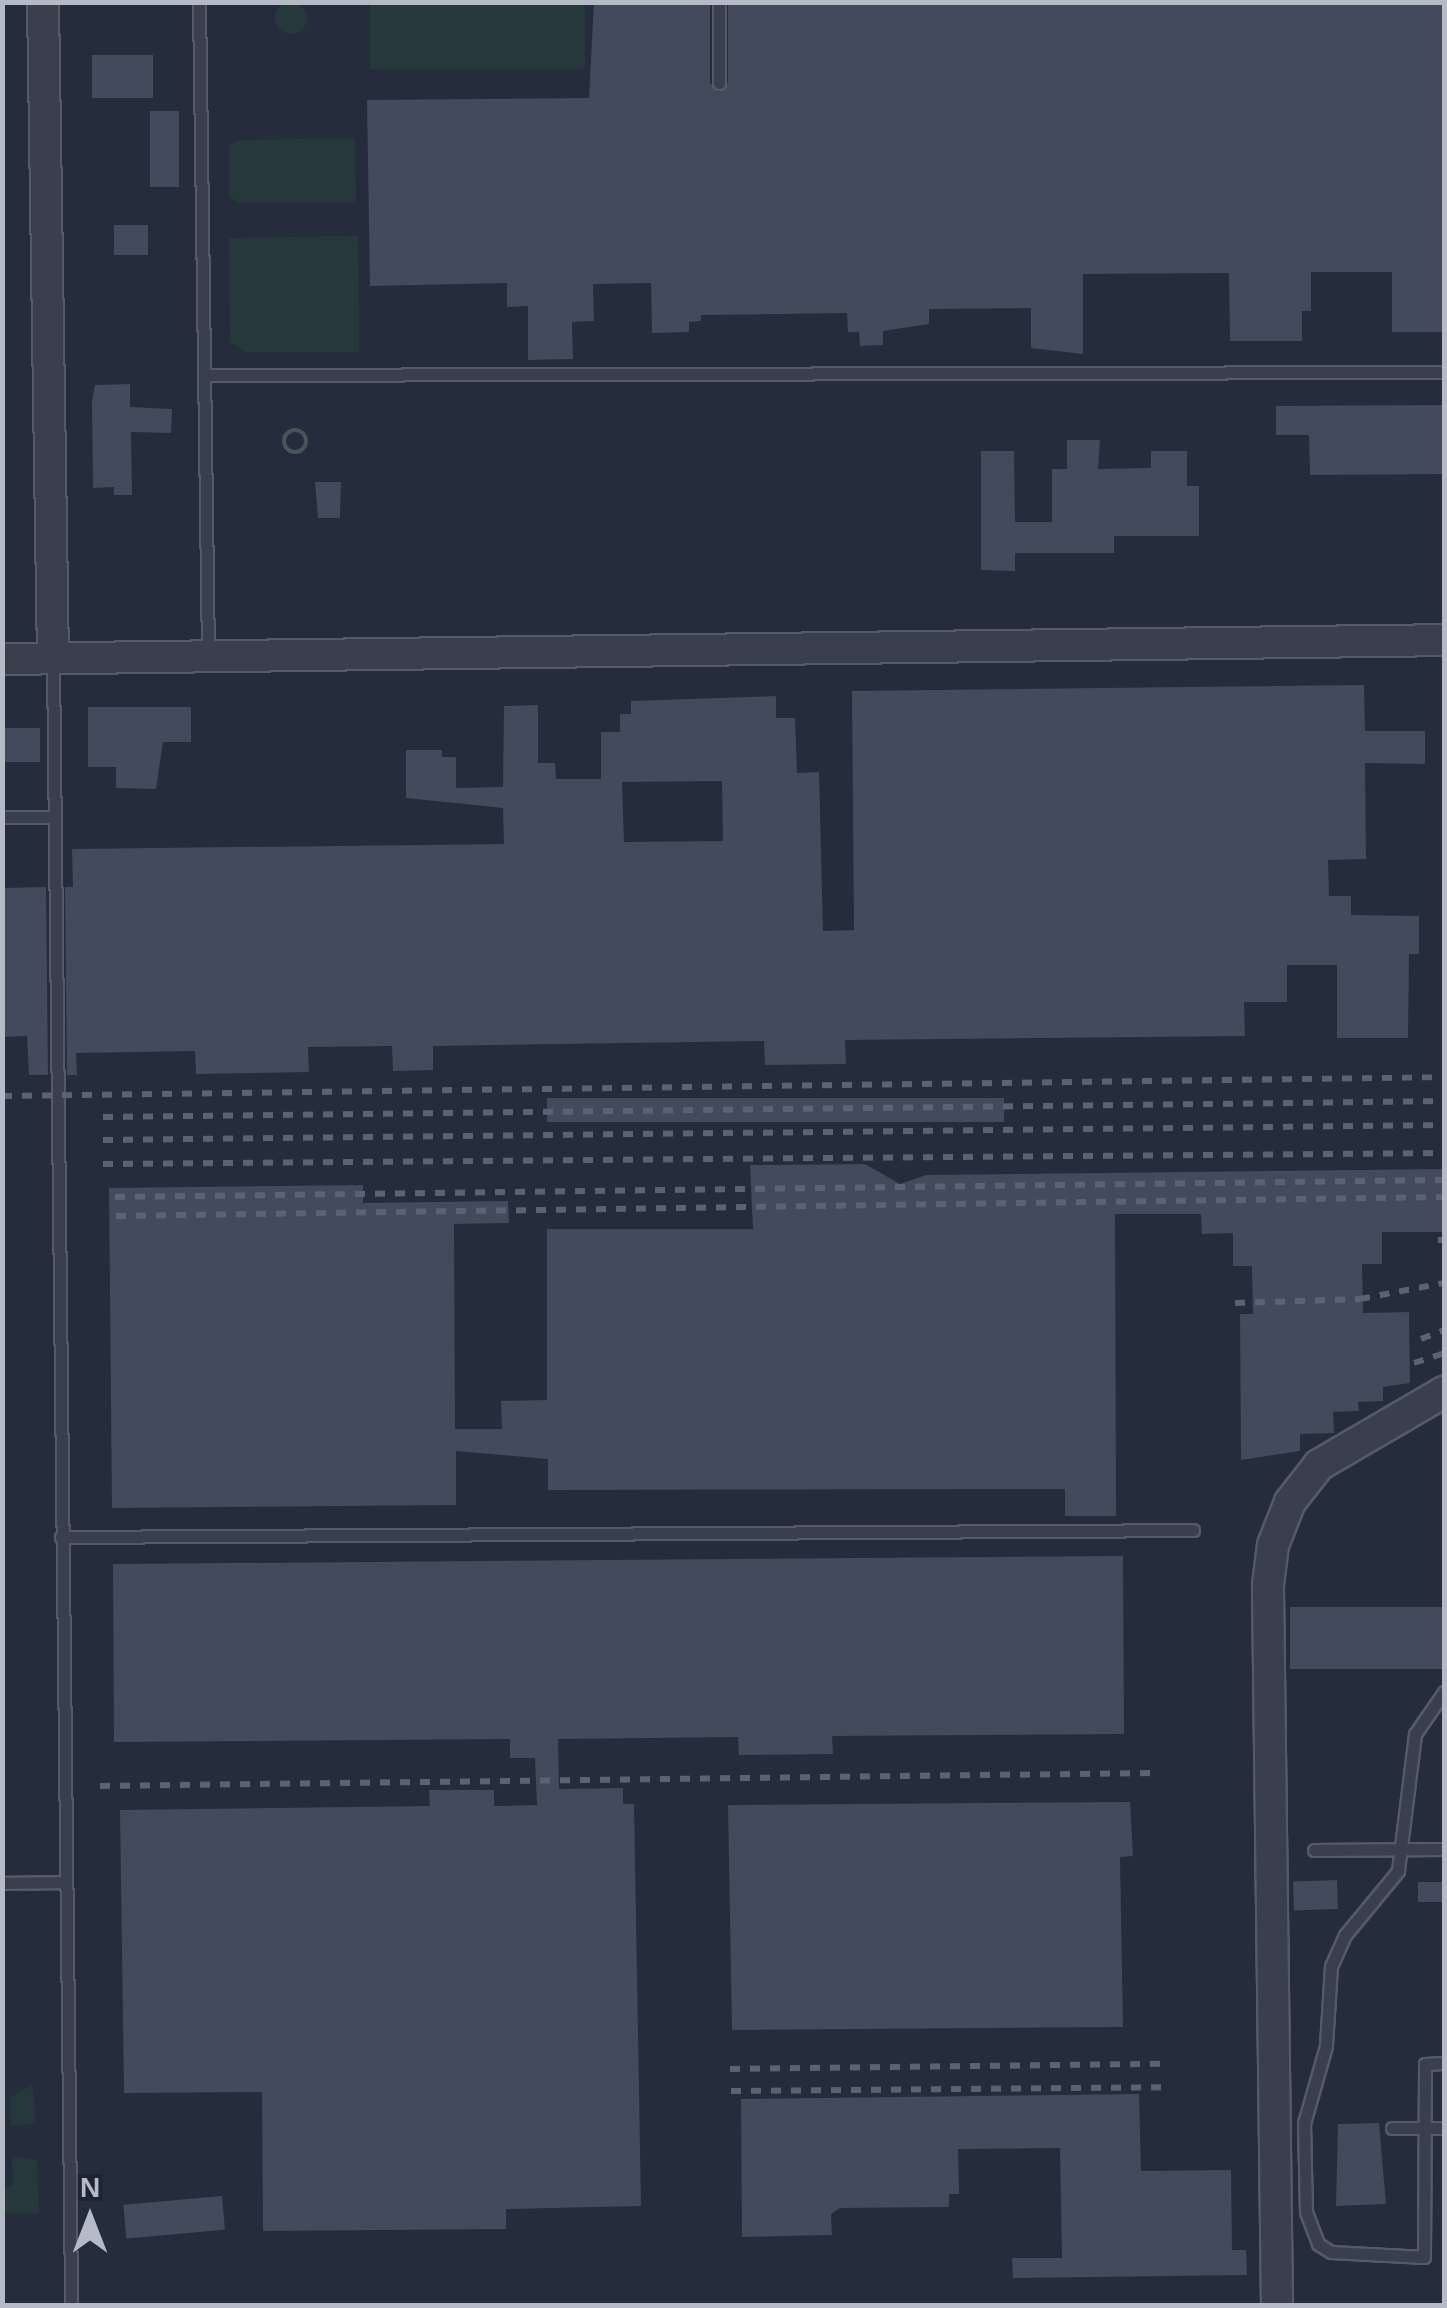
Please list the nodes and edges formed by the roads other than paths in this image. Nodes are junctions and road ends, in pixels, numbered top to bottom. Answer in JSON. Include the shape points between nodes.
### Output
{"nodes":[{"id":1,"x":43,"y":2,"type":"edge"},
{"id":2,"x":199,"y":2,"type":"edge"},
{"id":3,"x":719,"y":2,"type":"edge"},
{"id":4,"x":720,"y":84,"type":"dead end"},
{"id":5,"x":1444,"y":372,"type":"edge"},
{"id":6,"x":204,"y":375,"type":"junction"},
{"id":7,"x":1444,"y":640,"type":"edge"},
{"id":8,"x":208,"y":656,"type":"junction"},
{"id":9,"x":53,"y":658,"type":"junction"},
{"id":10,"x":2,"y":659,"type":"edge"},
{"id":11,"x":2,"y":817,"type":"edge"},
{"id":12,"x":52,"y":817,"type":"junction"},
{"id":13,"x":1444,"y":1392,"type":"edge"},
{"id":14,"x":1193,"y":1530,"type":"dead end"},
{"id":15,"x":62,"y":1537,"type":"junction"},
{"id":16,"x":1444,"y":1692,"type":"edge"},
{"id":17,"x":1444,"y":1848,"type":"edge"},
{"id":18,"x":1406,"y":1849,"type":"junction"},
{"id":19,"x":1314,"y":1850,"type":"dead end"},
{"id":20,"x":63,"y":1882,"type":"junction"},
{"id":21,"x":2,"y":1883,"type":"edge"},
{"id":22,"x":1444,"y":2063,"type":"edge"},
{"id":23,"x":1392,"y":2128,"type":"dead end"},
{"id":24,"x":1424,"y":2128,"type":"junction"},
{"id":25,"x":1444,"y":2128,"type":"edge"},
{"id":26,"x":71,"y":2306,"type":"edge"},
{"id":27,"x":1277,"y":2306,"type":"edge"}],
"edges":[{"from":1,"to":9,"type":"street"},
{"from":2,"to":6,"type":"lane"},
{"from":3,"to":4,"type":"lane"},
{"from":5,"to":6,"type":"lane"},
{"from":6,"to":8,"type":"lane"},
{"from":7,"to":8,"type":"street"},
{"from":8,"to":9,"type":"street"},
{"from":9,"to":10,"type":"street"},
{"from":9,"to":12,"type":"lane"},
{"from":11,"to":12,"type":"lane"},
{"from":12,"to":15,"type":"lane"},
{"from":13,"to":27,"type":"street","via":[[1319,1465],[1290,1502],[1273,1545],[1268,1585]]},
{"from":14,"to":15,"type":"lane"},
{"from":15,"to":20,"type":"lane"},
{"from":16,"to":18,"type":"lane","via":[[1415,1734]]},
{"from":17,"to":18,"type":"lane"},
{"from":18,"to":19,"type":"lane"},
{"from":18,"to":24,"type":"lane","via":[[1390,1885],[1352,1924],[1331,1966],[1326,2046],[1304,2123],[1306,2212],[1318,2244],[1342,2257],[1424,2256]]},
{"from":20,"to":21,"type":"lane"},
{"from":20,"to":26,"type":"lane"},
{"from":22,"to":24,"type":"lane","via":[[1424,2064]]},
{"from":23,"to":24,"type":"lane"},
{"from":24,"to":25,"type":"lane"}]}
